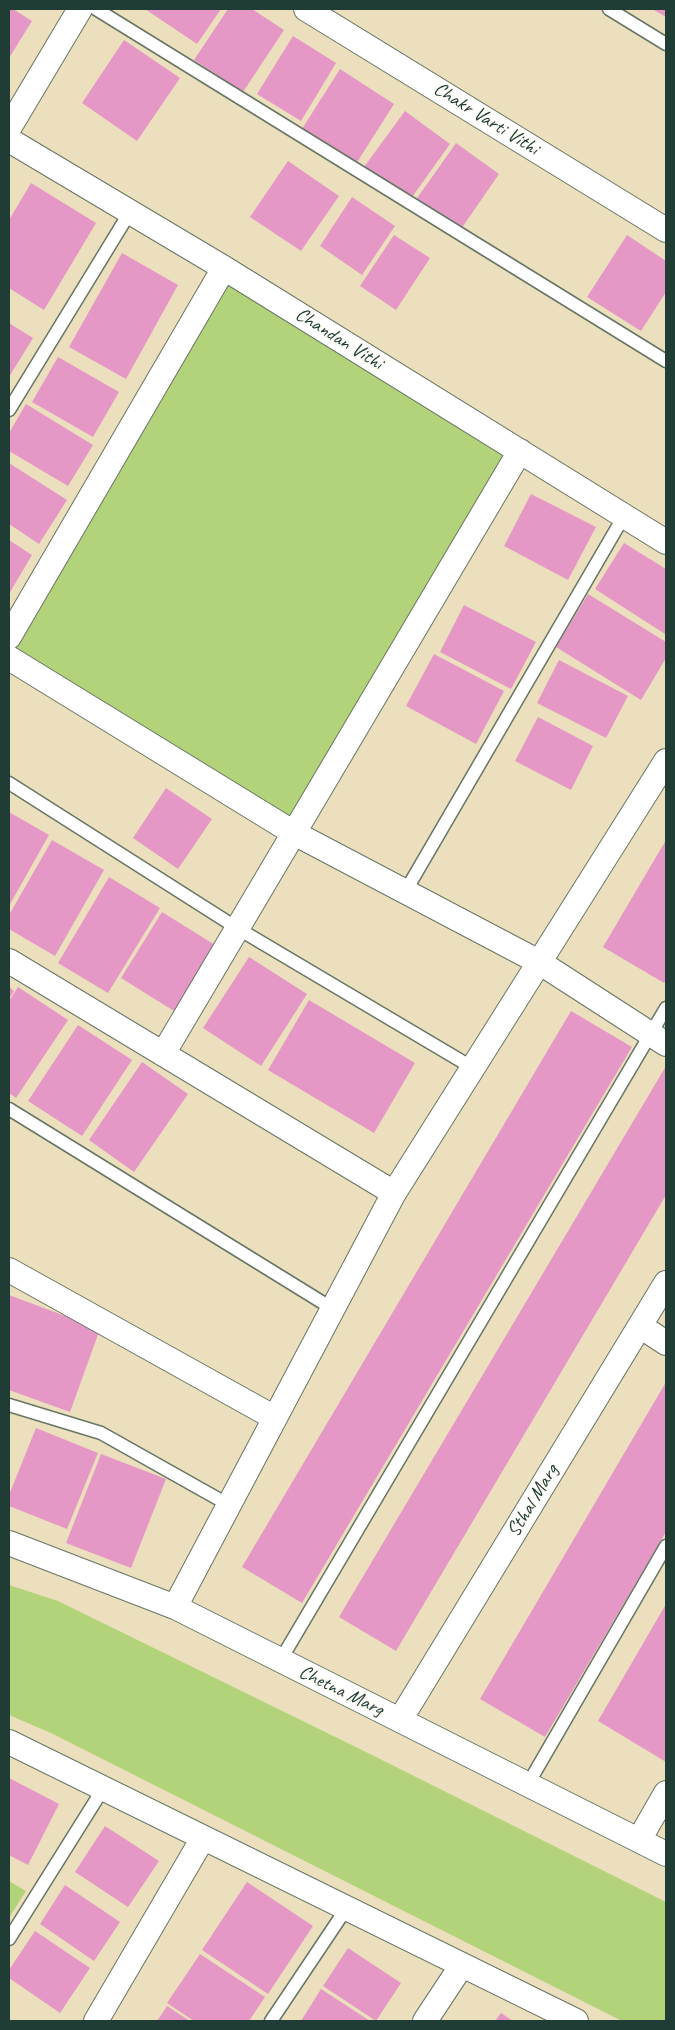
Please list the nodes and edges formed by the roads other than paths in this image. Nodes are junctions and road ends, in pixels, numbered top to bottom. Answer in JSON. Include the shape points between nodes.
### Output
{"nodes":[{"id":1,"x":80,"y":9,"type":"edge"},
{"id":2,"x":96,"y":9,"type":"edge"},
{"id":3,"x":306,"y":9,"type":"edge"},
{"id":4,"x":609,"y":9,"type":"edge"},
{"id":5,"x":666,"y":44,"type":"edge"},
{"id":6,"x":9,"y":128,"type":"edge"},
{"id":7,"x":9,"y":140,"type":"edge"},
{"id":8,"x":130,"y":212,"type":"junction"},
{"id":9,"x":666,"y":230,"type":"edge"},
{"id":10,"x":224,"y":268,"type":"junction"},
{"id":11,"x":666,"y":361,"type":"edge"},
{"id":12,"x":9,"y":410,"type":"edge"},
{"id":13,"x":520,"y":451,"type":"junction"},
{"id":14,"x":624,"y":516,"type":"junction"},
{"id":15,"x":666,"y":542,"type":"edge"},
{"id":16,"x":9,"y":637,"type":"edge"},
{"id":17,"x":9,"y":658,"type":"edge"},
{"id":18,"x":666,"y":761,"type":"edge"},
{"id":19,"x":9,"y":783,"type":"edge"},
{"id":20,"x":294,"y":833,"type":"junction"},
{"id":21,"x":405,"y":892,"type":"junction"},
{"id":22,"x":237,"y":928,"type":"junction"},
{"id":23,"x":9,"y":961,"type":"edge"},
{"id":24,"x":540,"y":962,"type":"junction"},
{"id":25,"x":666,"y":1008,"type":"edge"},
{"id":26,"x":659,"y":1039,"type":"edge"},
{"id":27,"x":163,"y":1054,"type":"junction"},
{"id":28,"x":473,"y":1068,"type":"junction"},
{"id":29,"x":9,"y":1109,"type":"edge"},
{"id":30,"x":394,"y":1193,"type":"junction"},
{"id":31,"x":9,"y":1271,"type":"edge"},
{"id":32,"x":666,"y":1283,"type":"edge"},
{"id":33,"x":333,"y":1309,"type":"junction"},
{"id":34,"x":640,"y":1326,"type":"junction"},
{"id":35,"x":666,"y":1343,"type":"edge"},
{"id":36,"x":9,"y":1405,"type":"edge"},
{"id":37,"x":275,"y":1418,"type":"junction"},
{"id":38,"x":228,"y":1505,"type":"junction"},
{"id":39,"x":9,"y":1543,"type":"edge"},
{"id":40,"x":666,"y":1546,"type":"edge"},
{"id":41,"x":175,"y":1607,"type":"junction"},
{"id":42,"x":280,"y":1661,"type":"junction"},
{"id":43,"x":400,"y":1720,"type":"junction"},
{"id":44,"x":9,"y":1742,"type":"edge"},
{"id":45,"x":528,"y":1784,"type":"junction"},
{"id":46,"x":103,"y":1789,"type":"junction"},
{"id":47,"x":666,"y":1793,"type":"edge"},
{"id":48,"x":202,"y":1838,"type":"junction"},
{"id":49,"x":638,"y":1840,"type":"junction"},
{"id":50,"x":666,"y":1854,"type":"edge"},
{"id":51,"x":346,"y":1909,"type":"junction"},
{"id":52,"x":9,"y":1939,"type":"edge"},
{"id":53,"x":462,"y":1965,"type":"junction"},
{"id":54,"x":96,"y":2021,"type":"edge"},
{"id":55,"x":271,"y":2021,"type":"edge"},
{"id":56,"x":425,"y":2021,"type":"edge"},
{"id":57,"x":576,"y":2021,"type":"edge"}],
"edges":[{"from":1,"to":6,"type":"street"},
{"from":2,"to":11,"type":"lane"},
{"from":3,"to":9,"type":"street","name":"Chakr Varti Vithi"},
{"from":4,"to":5,"type":"lane"},
{"from":7,"to":8,"type":"street","name":"Chandan Vithi"},
{"from":8,"to":10,"type":"street","name":"Chandan Vithi"},
{"from":8,"to":12,"type":"lane"},
{"from":10,"to":13,"type":"street","name":"Chandan Vithi"},
{"from":10,"to":16,"type":"street"},
{"from":13,"to":14,"type":"street","name":"Chandan Vithi"},
{"from":13,"to":20,"type":"street"},
{"from":14,"to":15,"type":"street","name":"Chandan Vithi"},
{"from":14,"to":21,"type":"lane"},
{"from":17,"to":20,"type":"street"},
{"from":18,"to":24,"type":"street"},
{"from":19,"to":22,"type":"lane"},
{"from":20,"to":21,"type":"street"},
{"from":20,"to":22,"type":"street"},
{"from":21,"to":24,"type":"street"},
{"from":22,"to":27,"type":"street"},
{"from":22,"to":28,"type":"lane"},
{"from":23,"to":27,"type":"street"},
{"from":24,"to":26,"type":"street"},
{"from":24,"to":28,"type":"street"},
{"from":25,"to":26,"type":"lane"},
{"from":26,"to":42,"type":"lane"},
{"from":27,"to":30,"type":"street"},
{"from":28,"to":30,"type":"street"},
{"from":29,"to":33,"type":"lane"},
{"from":30,"to":33,"type":"street"},
{"from":31,"to":37,"type":"street"},
{"from":32,"to":34,"type":"street","name":"Sthal Marg"},
{"from":33,"to":37,"type":"street"},
{"from":34,"to":35,"type":"street"},
{"from":34,"to":43,"type":"street","name":"Sthal Marg"},
{"from":36,"to":38,"type":"lane","via":[[101,1433]]},
{"from":37,"to":38,"type":"street"},
{"from":38,"to":41,"type":"street"},
{"from":39,"to":41,"type":"street","name":"Chetna Marg"},
{"from":40,"to":45,"type":"lane"},
{"from":41,"to":42,"type":"street","name":"Chetna Marg"},
{"from":42,"to":43,"type":"street","name":"Chetna Marg"},
{"from":43,"to":45,"type":"street","name":"Chetna Marg"},
{"from":44,"to":46,"type":"street"},
{"from":45,"to":49,"type":"street","name":"Chetna Marg"},
{"from":46,"to":48,"type":"street"},
{"from":46,"to":52,"type":"lane"},
{"from":47,"to":49,"type":"street"},
{"from":48,"to":51,"type":"street"},
{"from":48,"to":54,"type":"street"},
{"from":49,"to":50,"type":"street","name":"Chetna Marg"},
{"from":51,"to":53,"type":"street"},
{"from":51,"to":55,"type":"lane"},
{"from":53,"to":56,"type":"street"},
{"from":53,"to":57,"type":"street"}]}
